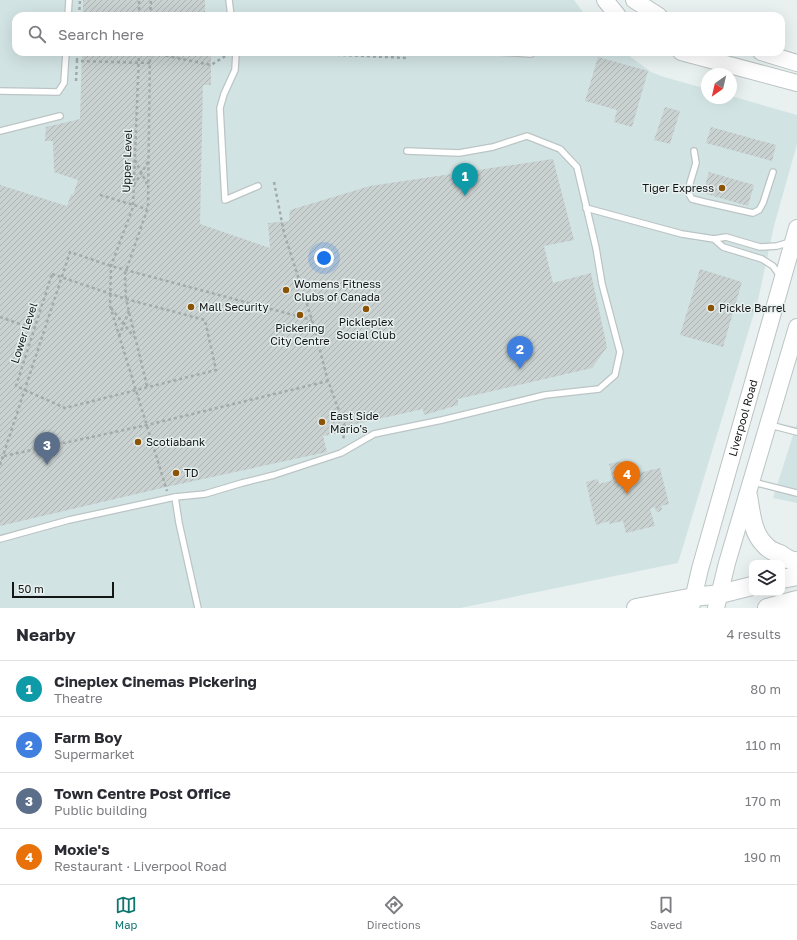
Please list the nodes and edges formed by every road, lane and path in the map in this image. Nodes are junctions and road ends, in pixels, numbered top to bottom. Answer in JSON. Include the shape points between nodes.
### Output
{"nodes":[{"id":1,"x":69,"y":0,"type":"edge"},
{"id":2,"x":80,"y":0,"type":"edge"},
{"id":3,"x":139,"y":0,"type":"edge"},
{"id":4,"x":151,"y":0,"type":"edge"},
{"id":5,"x":228,"y":0,"type":"edge"},
{"id":6,"x":605,"y":0,"type":"edge"},
{"id":7,"x":634,"y":0,"type":"edge"},
{"id":8,"x":68,"y":12,"type":"edge"},
{"id":9,"x":79,"y":12,"type":"edge"},
{"id":10,"x":139,"y":12,"type":"edge"},
{"id":11,"x":150,"y":12,"type":"edge"},
{"id":12,"x":230,"y":12,"type":"edge"},
{"id":13,"x":615,"y":12,"type":"edge"},
{"id":14,"x":653,"y":12,"type":"edge"},
{"id":15,"x":66,"y":56,"type":"edge"},
{"id":16,"x":77,"y":56,"type":"edge"},
{"id":17,"x":139,"y":56,"type":"edge"},
{"id":18,"x":149,"y":56,"type":"edge"},
{"id":19,"x":168,"y":56,"type":"edge"},
{"id":20,"x":236,"y":56,"type":"edge"},
{"id":21,"x":364,"y":56,"type":"edge"},
{"id":22,"x":696,"y":56,"type":"edge"},
{"id":23,"x":775,"y":56,"type":"edge"},
{"id":24,"x":408,"y":58,"type":"dead end"},
{"id":25,"x":77,"y":61,"type":"junction"},
{"id":26,"x":150,"y":63,"type":"junction"},
{"id":27,"x":797,"y":63,"type":"edge"},
{"id":28,"x":211,"y":65,"type":"dead end"},
{"id":29,"x":76,"y":81,"type":"dead end"},
{"id":30,"x":797,"y":83,"type":"edge"},
{"id":31,"x":0,"y":91,"type":"edge"},
{"id":32,"x":60,"y":116,"type":"dead end"},
{"id":33,"x":0,"y":130,"type":"edge"},
{"id":34,"x":407,"y":151,"type":"dead end"},
{"id":35,"x":694,"y":151,"type":"dead end"},
{"id":36,"x":135,"y":159,"type":"junction"},
{"id":37,"x":148,"y":162,"type":"junction"},
{"id":38,"x":773,"y":172,"type":"dead end"},
{"id":39,"x":274,"y":182,"type":"dead end"},
{"id":40,"x":134,"y":186,"type":"junction"},
{"id":41,"x":148,"y":186,"type":"junction"},
{"id":42,"x":258,"y":186,"type":"dead end"},
{"id":43,"x":100,"y":194,"type":"dead end"},
{"id":44,"x":586,"y":208,"type":"junction"},
{"id":45,"x":147,"y":209,"type":"junction"},
{"id":46,"x":795,"y":234,"type":"edge"},
{"id":47,"x":714,"y":239,"type":"junction"},
{"id":48,"x":111,"y":266,"type":"junction"},
{"id":49,"x":783,"y":279,"type":"junction"},
{"id":50,"x":126,"y":299,"type":"junction"},
{"id":51,"x":110,"y":306,"type":"junction"},
{"id":52,"x":744,"y":308,"type":"dead end"},
{"id":53,"x":129,"y":311,"type":"junction"},
{"id":54,"x":757,"y":312,"type":"dead end"},
{"id":55,"x":0,"y":317,"type":"edge"},
{"id":56,"x":312,"y":320,"type":"junction"},
{"id":57,"x":797,"y":327,"type":"edge"},
{"id":58,"x":34,"y":329,"type":"junction"},
{"id":59,"x":119,"y":336,"type":"junction"},
{"id":60,"x":136,"y":339,"type":"junction"},
{"id":61,"x":328,"y":381,"type":"junction"},
{"id":62,"x":147,"y":386,"type":"junction"},
{"id":63,"x":769,"y":424,"type":"junction"},
{"id":64,"x":147,"y":425,"type":"junction"},
{"id":65,"x":797,"y":432,"type":"edge"},
{"id":66,"x":341,"y":453,"type":"junction"},
{"id":67,"x":3,"y":456,"type":"junction"},
{"id":68,"x":0,"y":465,"type":"edge"},
{"id":69,"x":750,"y":489,"type":"junction"},
{"id":70,"x":797,"y":493,"type":"edge"},
{"id":71,"x":172,"y":498,"type":"junction"},
{"id":72,"x":0,"y":539,"type":"edge"},
{"id":73,"x":797,"y":562,"type":"edge"},
{"id":74,"x":797,"y":576,"type":"edge"},
{"id":75,"x":785,"y":578,"type":"edge"},
{"id":76,"x":749,"y":587,"type":"edge"},
{"id":77,"x":797,"y":600,"type":"edge"},
{"id":78,"x":718,"y":601,"type":"edge"},
{"id":79,"x":692,"y":602,"type":"edge"},
{"id":80,"x":198,"y":608,"type":"edge"},
{"id":81,"x":636,"y":608,"type":"edge"},
{"id":82,"x":767,"y":608,"type":"edge"}],
"edges":[{"from":1,"to":8,"type":"lane"},
{"from":2,"to":9,"type":"path"},
{"from":3,"to":10,"type":"path"},
{"from":4,"to":11,"type":"path"},
{"from":5,"to":12,"type":"lane"},
{"from":6,"to":13,"type":"main road"},
{"from":7,"to":14,"type":"main road"},
{"from":15,"to":31,"type":"lane","via":[[64,83],[58,92]]},
{"from":16,"to":25,"type":"path"},
{"from":17,"to":36,"type":"path","name":"Upper Level"},
{"from":18,"to":26,"type":"path"},
{"from":19,"to":28,"type":"path"},
{"from":20,"to":42,"type":"lane","via":[[235,70],[220,108],[224,200]]},
{"from":21,"to":24,"type":"path"},
{"from":22,"to":30,"type":"main road"},
{"from":23,"to":27,"type":"main road"},
{"from":25,"to":26,"type":"path"},
{"from":25,"to":29,"type":"path"},
{"from":26,"to":37,"type":"path"},
{"from":32,"to":33,"type":"lane"},
{"from":34,"to":44,"type":"lane","via":[[459,153],[492,147],[527,136],[560,149],[577,167]]},
{"from":35,"to":38,"type":"lane","via":[[696,164],[689,194],[692,199],[753,213],[763,204]]},
{"from":36,"to":40,"type":"path","name":"Upper Level"},
{"from":36,"to":41,"type":"path"},
{"from":37,"to":40,"type":"path"},
{"from":37,"to":41,"type":"path"},
{"from":39,"to":56,"type":"path","via":[[284,233]]},
{"from":40,"to":48,"type":"path","name":"Upper Level","via":[[133,207]]},
{"from":41,"to":45,"type":"path"},
{"from":43,"to":45,"type":"path"},
{"from":44,"to":47,"type":"lane","via":[[682,234]]},
{"from":44,"to":66,"type":"lane","via":[[620,352],[615,375],[599,389],[545,395],[374,434]]},
{"from":45,"to":50,"type":"path","via":[[125,274]]},
{"from":46,"to":47,"type":"lane","via":[[777,246],[760,247],[726,238]]},
{"from":46,"to":49,"type":"main road","name":"Liverpool Road"},
{"from":47,"to":49,"type":"lane","via":[[724,247],[762,259],[773,266]]},
{"from":48,"to":51,"type":"path","name":"Upper Level"},
{"from":48,"to":56,"type":"path"},
{"from":48,"to":67,"type":"path","via":[[70,252]]},
{"from":49,"to":79,"type":"main road","name":"Liverpool Road"},
{"from":50,"to":53,"type":"path"},
{"from":50,"to":58,"type":"path","name":"Lower Level","via":[[52,274]]},
{"from":50,"to":62,"type":"path","name":"Lower Level","via":[[205,320],[216,370]]},
{"from":51,"to":59,"type":"path","name":"Upper Level"},
{"from":51,"to":60,"type":"path"},
{"from":52,"to":54,"type":"path"},
{"from":53,"to":59,"type":"path"},
{"from":53,"to":60,"type":"path"},
{"from":55,"to":58,"type":"path"},
{"from":56,"to":61,"type":"path"},
{"from":57,"to":63,"type":"main road"},
{"from":58,"to":62,"type":"path","name":"Lower Level","via":[[16,386],[65,408]]},
{"from":59,"to":64,"type":"path","name":"Upper Level"},
{"from":60,"to":62,"type":"path"},
{"from":61,"to":64,"type":"path"},
{"from":61,"to":66,"type":"path","via":[[345,427]]},
{"from":63,"to":65,"type":"lane"},
{"from":63,"to":69,"type":"main road"},
{"from":64,"to":67,"type":"path"},
{"from":64,"to":71,"type":"path","name":"Upper Level"},
{"from":66,"to":71,"type":"lane","via":[[205,494]]},
{"from":67,"to":68,"type":"path"},
{"from":69,"to":70,"type":"lane"},
{"from":69,"to":73,"type":"main road","via":[[753,521],[763,544]]},
{"from":69,"to":78,"type":"main road"},
{"from":71,"to":72,"type":"lane","via":[[68,520]]},
{"from":71,"to":80,"type":"lane"},
{"from":74,"to":75,"type":"main road"},
{"from":76,"to":78,"type":"main road"},
{"from":77,"to":82,"type":"main road"},
{"from":78,"to":79,"type":"main road"},
{"from":79,"to":81,"type":"main road"}]}
